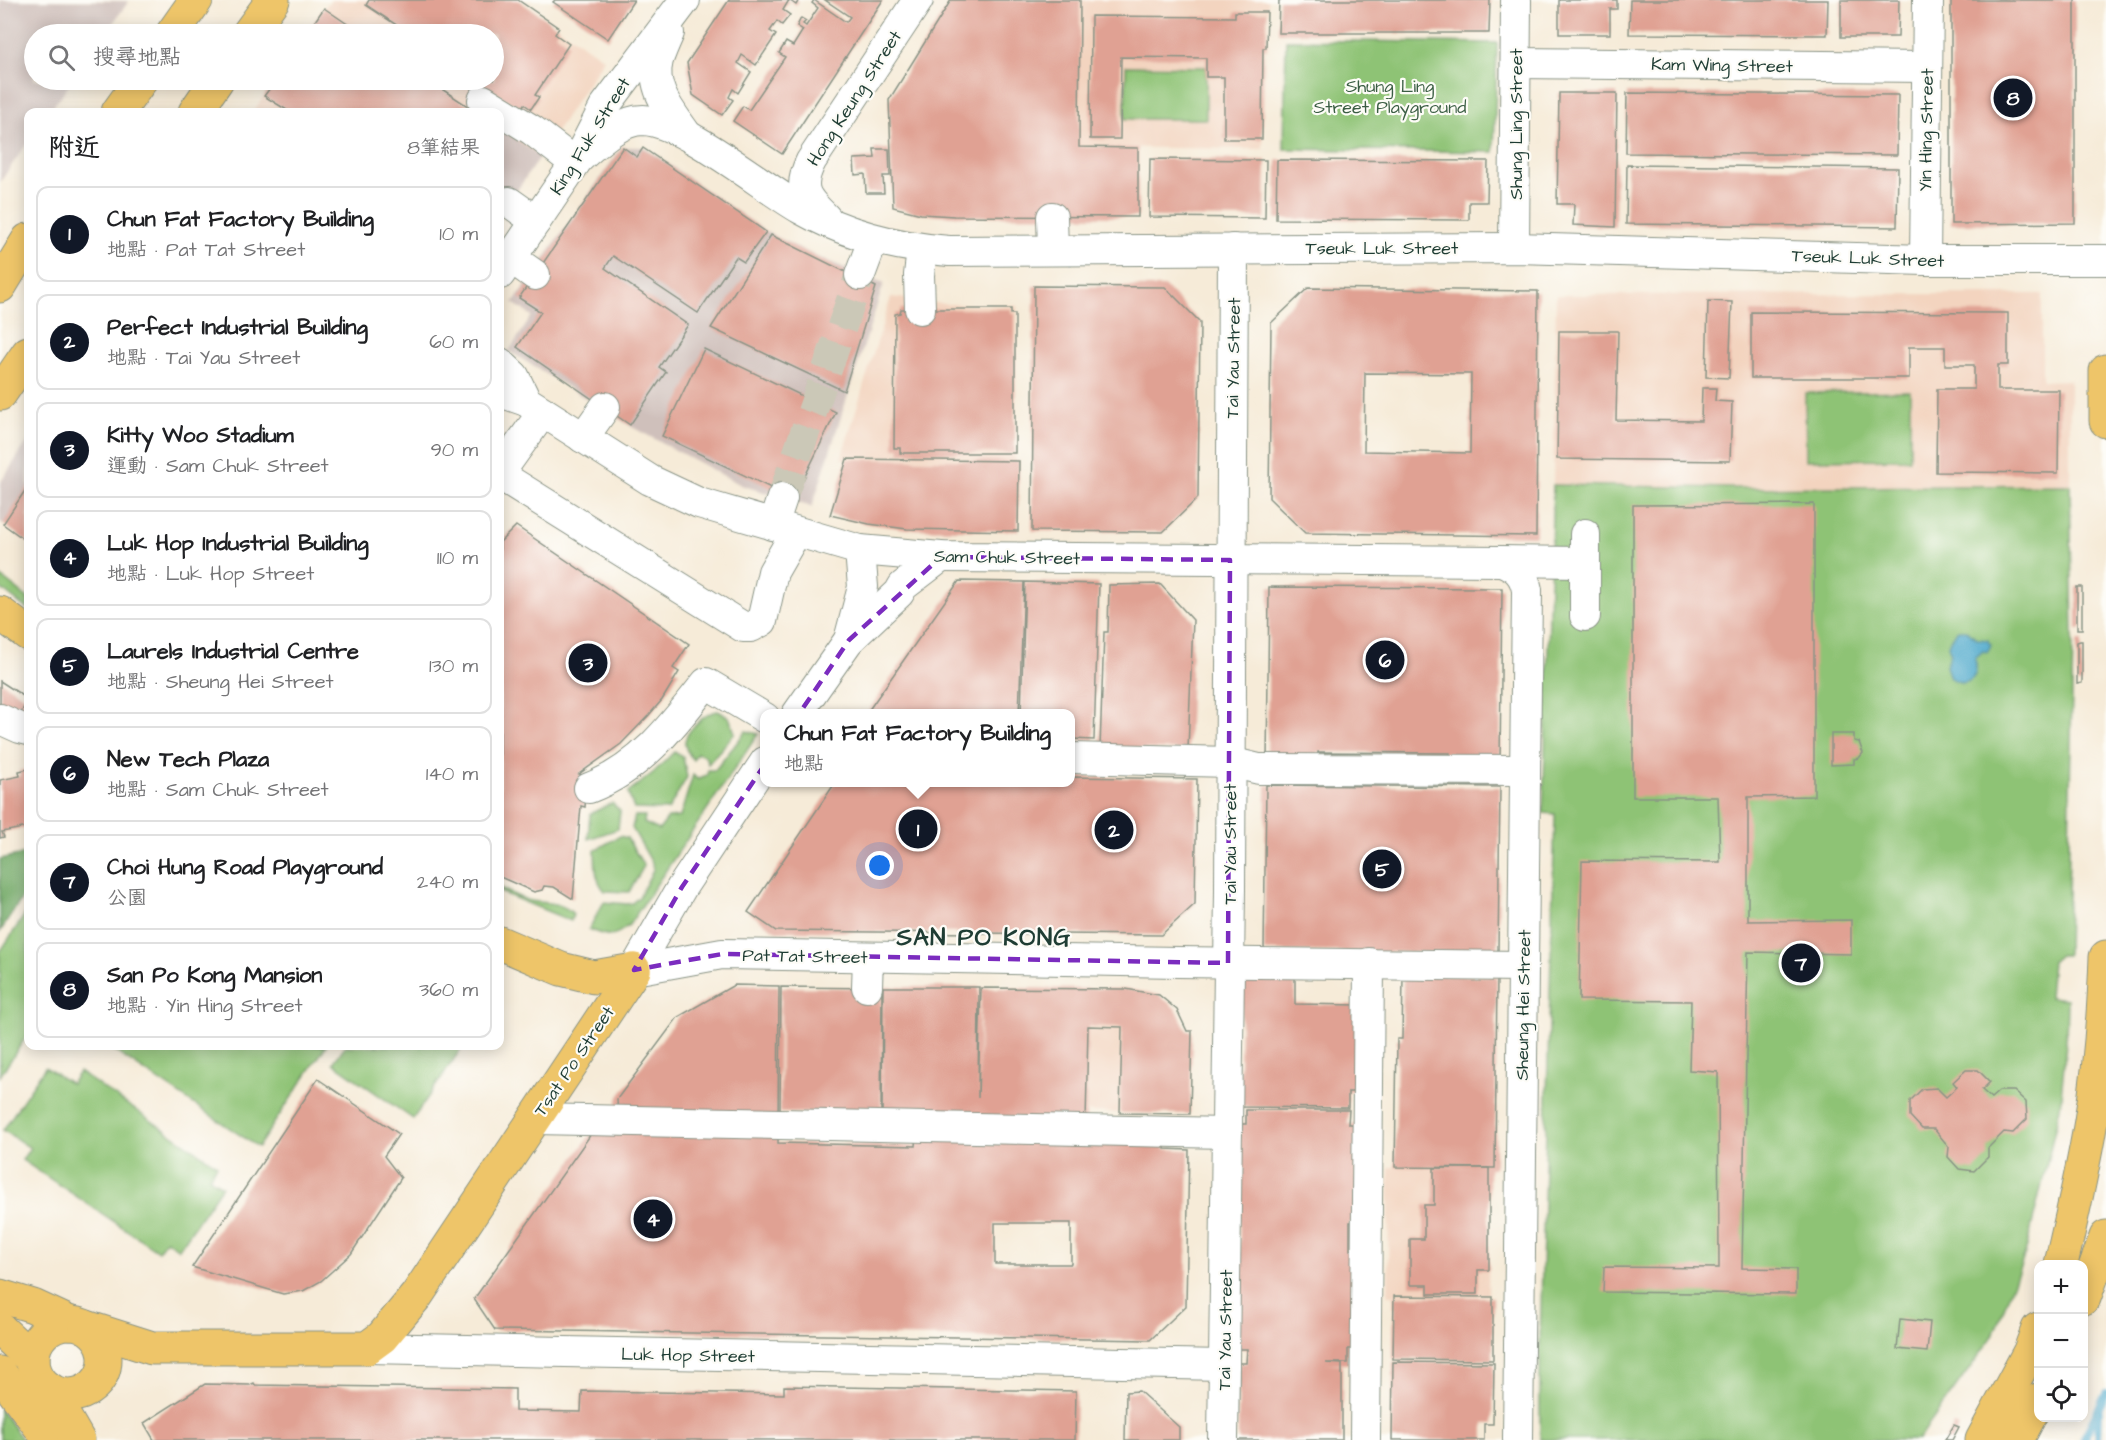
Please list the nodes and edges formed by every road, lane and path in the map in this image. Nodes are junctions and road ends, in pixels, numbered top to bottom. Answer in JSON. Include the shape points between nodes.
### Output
{"nodes":[{"id":1,"x":196,"y":0,"type":"edge"},
{"id":2,"x":273,"y":0,"type":"edge"},
{"id":3,"x":918,"y":0,"type":"edge"},
{"id":4,"x":1516,"y":0,"type":"edge"},
{"id":5,"x":1928,"y":0,"type":"edge"},
{"id":6,"x":680,"y":7,"type":"edge"},
{"id":7,"x":179,"y":24,"type":"edge"},
{"id":8,"x":255,"y":24,"type":"edge"},
{"id":9,"x":1516,"y":63,"type":"junction"},
{"id":10,"x":1927,"y":67,"type":"junction"},
{"id":11,"x":134,"y":90,"type":"edge"},
{"id":12,"x":210,"y":90,"type":"edge"},
{"id":13,"x":483,"y":100,"type":"dead end"},
{"id":14,"x":120,"y":108,"type":"edge"},
{"id":15,"x":198,"y":108,"type":"edge"},
{"id":16,"x":496,"y":108,"type":"edge"},
{"id":17,"x":504,"y":113,"type":"edge"},
{"id":18,"x":687,"y":135,"type":"junction"},
{"id":19,"x":577,"y":161,"type":"junction"},
{"id":20,"x":509,"y":202,"type":"dead end"},
{"id":21,"x":1052,"y":217,"type":"dead end"},
{"id":22,"x":536,"y":220,"type":"junction"},
{"id":23,"x":832,"y":225,"type":"junction"},
{"id":24,"x":873,"y":240,"type":"junction"},
{"id":25,"x":1514,"y":248,"type":"junction"},
{"id":26,"x":922,"y":249,"type":"junction"},
{"id":27,"x":1233,"y":249,"type":"junction"},
{"id":28,"x":1053,"y":250,"type":"junction"},
{"id":29,"x":1925,"y":260,"type":"junction"},
{"id":30,"x":2106,"y":260,"type":"edge"},
{"id":31,"x":505,"y":266,"type":"edge"},
{"id":32,"x":860,"y":274,"type":"tunnel mouth"},
{"id":33,"x":535,"y":275,"type":"dead end"},
{"id":34,"x":920,"y":309,"type":"dead end"},
{"id":35,"x":24,"y":359,"type":"edge"},
{"id":36,"x":504,"y":367,"type":"edge"},
{"id":37,"x":2106,"y":371,"type":"edge"},
{"id":38,"x":0,"y":394,"type":"edge"},
{"id":39,"x":523,"y":401,"type":"edge"},
{"id":40,"x":605,"y":407,"type":"dead end"},
{"id":41,"x":2106,"y":421,"type":"edge"},
{"id":42,"x":584,"y":438,"type":"junction"},
{"id":43,"x":504,"y":465,"type":"edge"},
{"id":44,"x":504,"y":478,"type":"edge"},
{"id":45,"x":783,"y":518,"type":"junction"},
{"id":46,"x":860,"y":550,"type":"junction"},
{"id":47,"x":941,"y":557,"type":"junction"},
{"id":48,"x":1230,"y":560,"type":"junction"},
{"id":49,"x":1511,"y":566,"type":"junction"},
{"id":50,"x":0,"y":613,"type":"edge"},
{"id":51,"x":1585,"y":616,"type":"dead end"},
{"id":52,"x":24,"y":631,"type":"edge"},
{"id":53,"x":849,"y":640,"type":"junction"},
{"id":54,"x":801,"y":709,"type":"edge"},
{"id":55,"x":760,"y":715,"type":"edge"},
{"id":56,"x":0,"y":719,"type":"edge"},
{"id":57,"x":24,"y":729,"type":"edge"},
{"id":58,"x":1075,"y":758,"type":"edge"},
{"id":59,"x":1230,"y":762,"type":"junction"},
{"id":60,"x":760,"y":770,"type":"edge"},
{"id":61,"x":1525,"y":770,"type":"junction"},
{"id":62,"x":589,"y":788,"type":"dead end"},
{"id":63,"x":504,"y":945,"type":"edge"},
{"id":64,"x":868,"y":957,"type":"junction"},
{"id":65,"x":2106,"y":957,"type":"edge"},
{"id":66,"x":1228,"y":963,"type":"junction"},
{"id":67,"x":1369,"y":963,"type":"junction"},
{"id":68,"x":1523,"y":966,"type":"junction"},
{"id":69,"x":634,"y":970,"type":"junction"},
{"id":70,"x":867,"y":987,"type":"dead end"},
{"id":71,"x":535,"y":1119,"type":"junction"},
{"id":72,"x":2098,"y":1132,"type":"edge"},
{"id":73,"x":1227,"y":1133,"type":"junction"},
{"id":74,"x":2106,"y":1237,"type":"edge"},
{"id":75,"x":2062,"y":1260,"type":"edge"},
{"id":76,"x":2088,"y":1287,"type":"edge"},
{"id":77,"x":0,"y":1296,"type":"edge"},
{"id":78,"x":78,"y":1325,"type":"junction"},
{"id":79,"x":0,"y":1329,"type":"edge"},
{"id":80,"x":2034,"y":1340,"type":"edge"},
{"id":81,"x":152,"y":1348,"type":"junction"},
{"id":82,"x":367,"y":1348,"type":"junction"},
{"id":83,"x":1224,"y":1365,"type":"junction"},
{"id":84,"x":0,"y":1373,"type":"edge"},
{"id":85,"x":40,"y":1374,"type":"junction"},
{"id":86,"x":98,"y":1378,"type":"junction"},
{"id":87,"x":2034,"y":1408,"type":"edge"},
{"id":88,"x":50,"y":1440,"type":"edge"},
{"id":89,"x":78,"y":1440,"type":"edge"},
{"id":90,"x":98,"y":1440,"type":"edge"},
{"id":91,"x":1223,"y":1440,"type":"edge"},
{"id":92,"x":1365,"y":1440,"type":"edge"},
{"id":93,"x":1518,"y":1440,"type":"edge"},
{"id":94,"x":1982,"y":1440,"type":"edge"},
{"id":95,"x":2017,"y":1440,"type":"edge"}],
"edges":[{"from":1,"to":7,"type":"main road"},
{"from":2,"to":8,"type":"main road"},
{"from":3,"to":23,"type":"street","name":"Hong Keung Street","via":[[804,175],[810,202]]},
{"from":4,"to":9,"type":"street","name":"Shung Ling Street"},
{"from":5,"to":10,"type":"street","name":"Yin Hing Street"},
{"from":6,"to":18,"type":"street","name":"Tseuk Luk Street","via":[[657,62],[657,80],[666,104]]},
{"from":6,"to":19,"type":"street","name":"King Fuk Street","via":[[605,106]]},
{"from":9,"to":10,"type":"street","name":"Kam Wing Street"},
{"from":9,"to":25,"type":"street","name":"Shung Ling Street"},
{"from":10,"to":29,"type":"street","name":"Yin Hing Street"},
{"from":11,"to":14,"type":"main road"},
{"from":12,"to":15,"type":"main road"},
{"from":13,"to":16,"type":"street"},
{"from":17,"to":19,"type":"street"},
{"from":18,"to":19,"type":"street","name":"Tseuk Luk Street","via":[[654,122],[636,121],[621,126]]},
{"from":18,"to":23,"type":"street","name":"Tseuk Luk Street","via":[[772,192]]},
{"from":19,"to":22,"type":"street","name":"King Fuk Street"},
{"from":20,"to":22,"type":"street"},
{"from":21,"to":28,"type":"street"},
{"from":22,"to":31,"type":"street","name":"King Fuk Street"},
{"from":23,"to":24,"type":"street","name":"Tseuk Luk Street"},
{"from":24,"to":26,"type":"street","name":"Tseuk Luk Street"},
{"from":24,"to":32,"type":"street"},
{"from":25,"to":27,"type":"street","name":"Tseuk Luk Street"},
{"from":25,"to":29,"type":"street","name":"Tseuk Luk Street"},
{"from":26,"to":28,"type":"street","name":"Tseuk Luk Street"},
{"from":26,"to":34,"type":"street"},
{"from":27,"to":28,"type":"street","name":"Tseuk Luk Street"},
{"from":27,"to":48,"type":"street","name":"Tai Yau Street"},
{"from":29,"to":30,"type":"street","name":"Tseuk Luk Street"},
{"from":31,"to":33,"type":"street"},
{"from":35,"to":38,"type":"main road"},
{"from":36,"to":39,"type":"street","via":[[514,376]]},
{"from":37,"to":41,"type":"main road"},
{"from":39,"to":42,"type":"street","name":"Sam Chuk Street"},
{"from":39,"to":43,"type":"street"},
{"from":40,"to":42,"type":"street"},
{"from":42,"to":45,"type":"street","name":"Sam Chuk Street","via":[[660,485],[699,503]]},
{"from":44,"to":45,"type":"street","via":[[743,627],[762,621]]},
{"from":45,"to":46,"type":"street","name":"Sam Chuk Street"},
{"from":46,"to":47,"type":"street","name":"Sam Chuk Street"},
{"from":46,"to":53,"type":"street","via":[[863,587]]},
{"from":47,"to":48,"type":"street","name":"Sam Chuk Street"},
{"from":47,"to":53,"type":"street","via":[[903,586]]},
{"from":48,"to":49,"type":"street","name":"Sam Chuk Street"},
{"from":48,"to":59,"type":"street","name":"Tai Yau Street"},
{"from":49,"to":51,"type":"street","name":"Sam Chuk Street","via":[[1585,548]]},
{"from":49,"to":61,"type":"street","name":"Sheung Hei Street","via":[[1525,580],[1527,590],[1513,694]]},
{"from":50,"to":52,"type":"main road"},
{"from":53,"to":54,"type":"street"},
{"from":55,"to":62,"type":"street","via":[[706,683],[661,738],[635,762],[609,781]]},
{"from":56,"to":57,"type":"street"},
{"from":58,"to":59,"type":"street"},
{"from":59,"to":61,"type":"street","via":[[1259,769]]},
{"from":59,"to":66,"type":"street","name":"Tai Yau Street"},
{"from":60,"to":69,"type":"street","name":"Tsat Po Street","via":[[682,887]]},
{"from":61,"to":68,"type":"street","name":"Sheung Hei Street"},
{"from":63,"to":69,"type":"main road","via":[[561,969],[594,978]]},
{"from":64,"to":66,"type":"street","name":"Pat Tat Street"},
{"from":64,"to":69,"type":"street","name":"Pat Tat Street","via":[[722,954]]},
{"from":64,"to":70,"type":"street"},
{"from":65,"to":72,"type":"main road"},
{"from":66,"to":67,"type":"street","name":"Pat Tat Street"},
{"from":66,"to":73,"type":"street","name":"Tai Yau Street"},
{"from":67,"to":68,"type":"street","name":"Pat Tat Street"},
{"from":67,"to":92,"type":"street"},
{"from":68,"to":93,"type":"street","name":"Sheung Hei Street"},
{"from":69,"to":71,"type":"main road","name":"Tsat Po Street"},
{"from":71,"to":73,"type":"street"},
{"from":71,"to":82,"type":"main road","name":"Tsat Po Street","via":[[417,1295],[390,1329]]},
{"from":72,"to":75,"type":"main road","via":[[2080,1180]]},
{"from":73,"to":83,"type":"street","name":"Tai Yau Street"},
{"from":74,"to":76,"type":"main road"},
{"from":77,"to":78,"type":"main road","name":"Luk Hop Street"},
{"from":78,"to":81,"type":"main road","name":"Luk Hop Street"},
{"from":78,"to":85,"type":"main road","via":[[53,1326],[45,1332],[34,1347]]},
{"from":78,"to":86,"type":"main road","via":[[96,1335],[103,1346]]},
{"from":79,"to":85,"type":"main road"},
{"from":80,"to":94,"type":"main road"},
{"from":81,"to":82,"type":"main road","name":"Luk Hop Street"},
{"from":81,"to":86,"type":"main road","name":"Luk Hop Street"},
{"from":82,"to":83,"type":"street","name":"Luk Hop Street"},
{"from":83,"to":91,"type":"street","name":"Tai Yau Street"},
{"from":84,"to":88,"type":"main road"},
{"from":85,"to":86,"type":"main road","via":[[56,1392],[76,1394]]},
{"from":85,"to":89,"type":"main road"},
{"from":86,"to":90,"type":"main road","via":[[90,1412]]},
{"from":87,"to":95,"type":"main road"}]}
